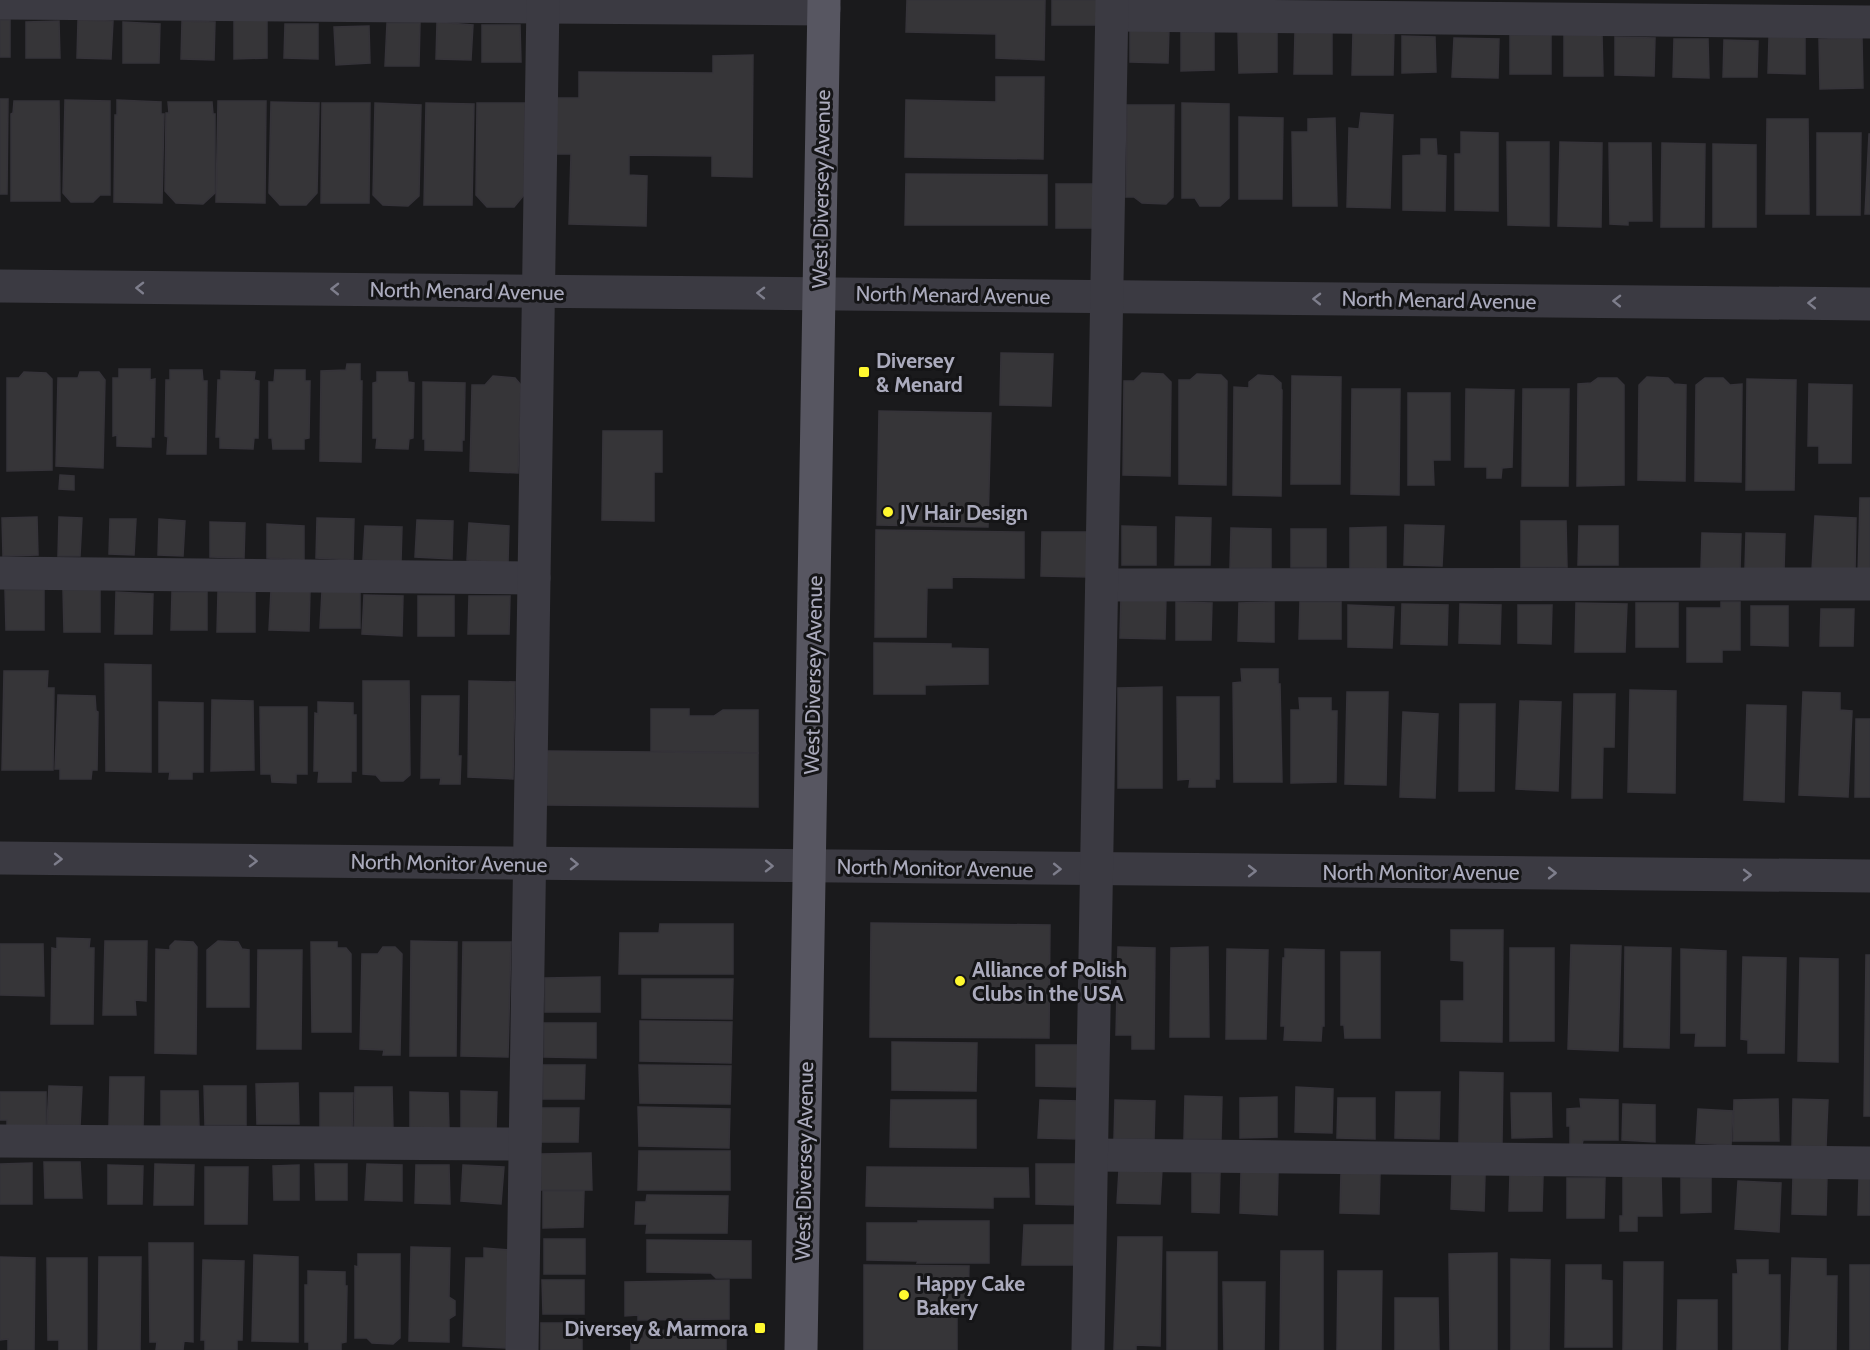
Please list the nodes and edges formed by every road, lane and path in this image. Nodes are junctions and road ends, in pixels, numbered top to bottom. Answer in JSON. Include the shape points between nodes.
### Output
{"nodes":[{"id":1,"x":0,"y":3,"type":"edge"},
{"id":2,"x":663,"y":3,"type":"edge"},
{"id":3,"x":543,"y":4,"type":"edge"},
{"id":4,"x":824,"y":4,"type":"edge"},
{"id":5,"x":1112,"y":8,"type":"edge"},
{"id":6,"x":1870,"y":22,"type":"edge"},
{"id":7,"x":0,"y":286,"type":"edge"},
{"id":8,"x":538,"y":291,"type":"junction"},
{"id":9,"x":819,"y":294,"type":"junction"},
{"id":10,"x":1107,"y":297,"type":"junction"},
{"id":11,"x":1870,"y":304,"type":"edge"},
{"id":12,"x":0,"y":573,"type":"edge"},
{"id":13,"x":534,"y":578,"type":"junction"},
{"id":14,"x":1870,"y":584,"type":"edge"},
{"id":15,"x":1102,"y":585,"type":"junction"},
{"id":16,"x":0,"y":858,"type":"edge"},
{"id":17,"x":530,"y":864,"type":"junction"},
{"id":18,"x":809,"y":867,"type":"junction"},
{"id":19,"x":1097,"y":869,"type":"junction"},
{"id":20,"x":1870,"y":876,"type":"edge"},
{"id":21,"x":0,"y":1141,"type":"edge"},
{"id":22,"x":525,"y":1144,"type":"junction"},
{"id":23,"x":1092,"y":1155,"type":"junction"},
{"id":24,"x":1870,"y":1163,"type":"edge"},
{"id":25,"x":522,"y":1350,"type":"edge"},
{"id":26,"x":801,"y":1350,"type":"edge"},
{"id":27,"x":1088,"y":1350,"type":"edge"}],
"edges":[{"from":1,"to":3,"type":"street"},
{"from":2,"to":3,"type":"street"},
{"from":2,"to":4,"type":"street"},
{"from":3,"to":8,"type":"street"},
{"from":4,"to":9,"type":"main road","name":"West Diversey Avenue"},
{"from":5,"to":6,"type":"street"},
{"from":5,"to":10,"type":"street"},
{"from":8,"to":7,"type":"street","name":"North Menard Avenue","one_way":true},
{"from":9,"to":8,"type":"street","name":"North Menard Avenue","one_way":true},
{"from":8,"to":13,"type":"street"},
{"from":9,"to":10,"type":"street","name":"North Menard Avenue"},
{"from":9,"to":18,"type":"main road","name":"West Diversey Avenue"},
{"from":11,"to":10,"type":"street","name":"North Menard Avenue","one_way":true},
{"from":10,"to":15,"type":"street"},
{"from":12,"to":13,"type":"street"},
{"from":13,"to":17,"type":"street"},
{"from":14,"to":15,"type":"street"},
{"from":15,"to":19,"type":"street"},
{"from":16,"to":17,"type":"street","name":"North Monitor Avenue","one_way":true},
{"from":17,"to":18,"type":"street","name":"North Monitor Avenue","one_way":true},
{"from":17,"to":22,"type":"street"},
{"from":18,"to":19,"type":"street","name":"North Monitor Avenue","one_way":true},
{"from":18,"to":26,"type":"main road","name":"West Diversey Avenue"},
{"from":19,"to":20,"type":"street","name":"North Monitor Avenue","one_way":true},
{"from":19,"to":23,"type":"street"},
{"from":21,"to":22,"type":"street"},
{"from":22,"to":25,"type":"street"},
{"from":23,"to":24,"type":"street"},
{"from":23,"to":27,"type":"street"}]}
